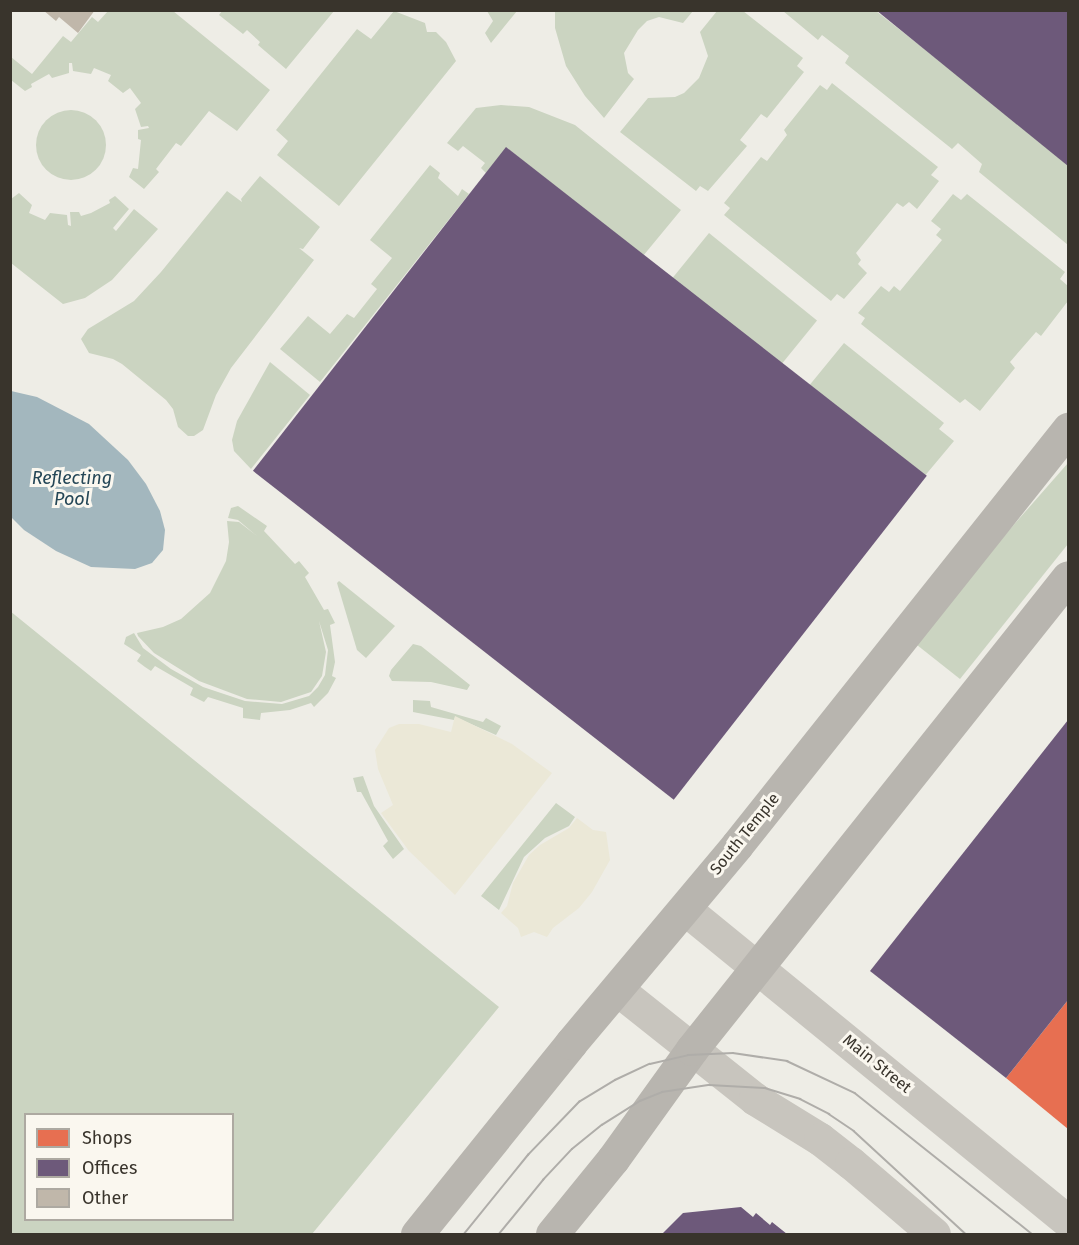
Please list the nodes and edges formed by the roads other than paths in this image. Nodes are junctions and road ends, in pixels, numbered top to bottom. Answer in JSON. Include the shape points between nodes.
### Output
{"nodes":[{"id":1,"x":1068,"y":429,"type":"edge"},
{"id":2,"x":1068,"y":577,"type":"edge"},
{"id":3,"x":685,"y":909,"type":"junction"},
{"id":4,"x":757,"y":966,"type":"junction"},
{"id":5,"x":618,"y":990,"type":"junction"},
{"id":6,"x":692,"y":1049,"type":"junction"},
{"id":7,"x":1068,"y":1221,"type":"edge"},
{"id":8,"x":417,"y":1234,"type":"edge"},
{"id":9,"x":552,"y":1234,"type":"edge"},
{"id":10,"x":934,"y":1234,"type":"edge"}],
"edges":[{"from":1,"to":3,"type":"street","name":"South Temple"},
{"from":2,"to":4,"type":"street"},
{"from":3,"to":4,"type":"street","name":"Main Street"},
{"from":3,"to":5,"type":"street","name":"South Temple"},
{"from":4,"to":6,"type":"street"},
{"from":4,"to":7,"type":"street","name":"Main Street"},
{"from":5,"to":6,"type":"street"},
{"from":5,"to":8,"type":"street","name":"South Temple"},
{"from":6,"to":9,"type":"street"},
{"from":6,"to":10,"type":"street","via":[[755,1099],[820,1139]]}]}
